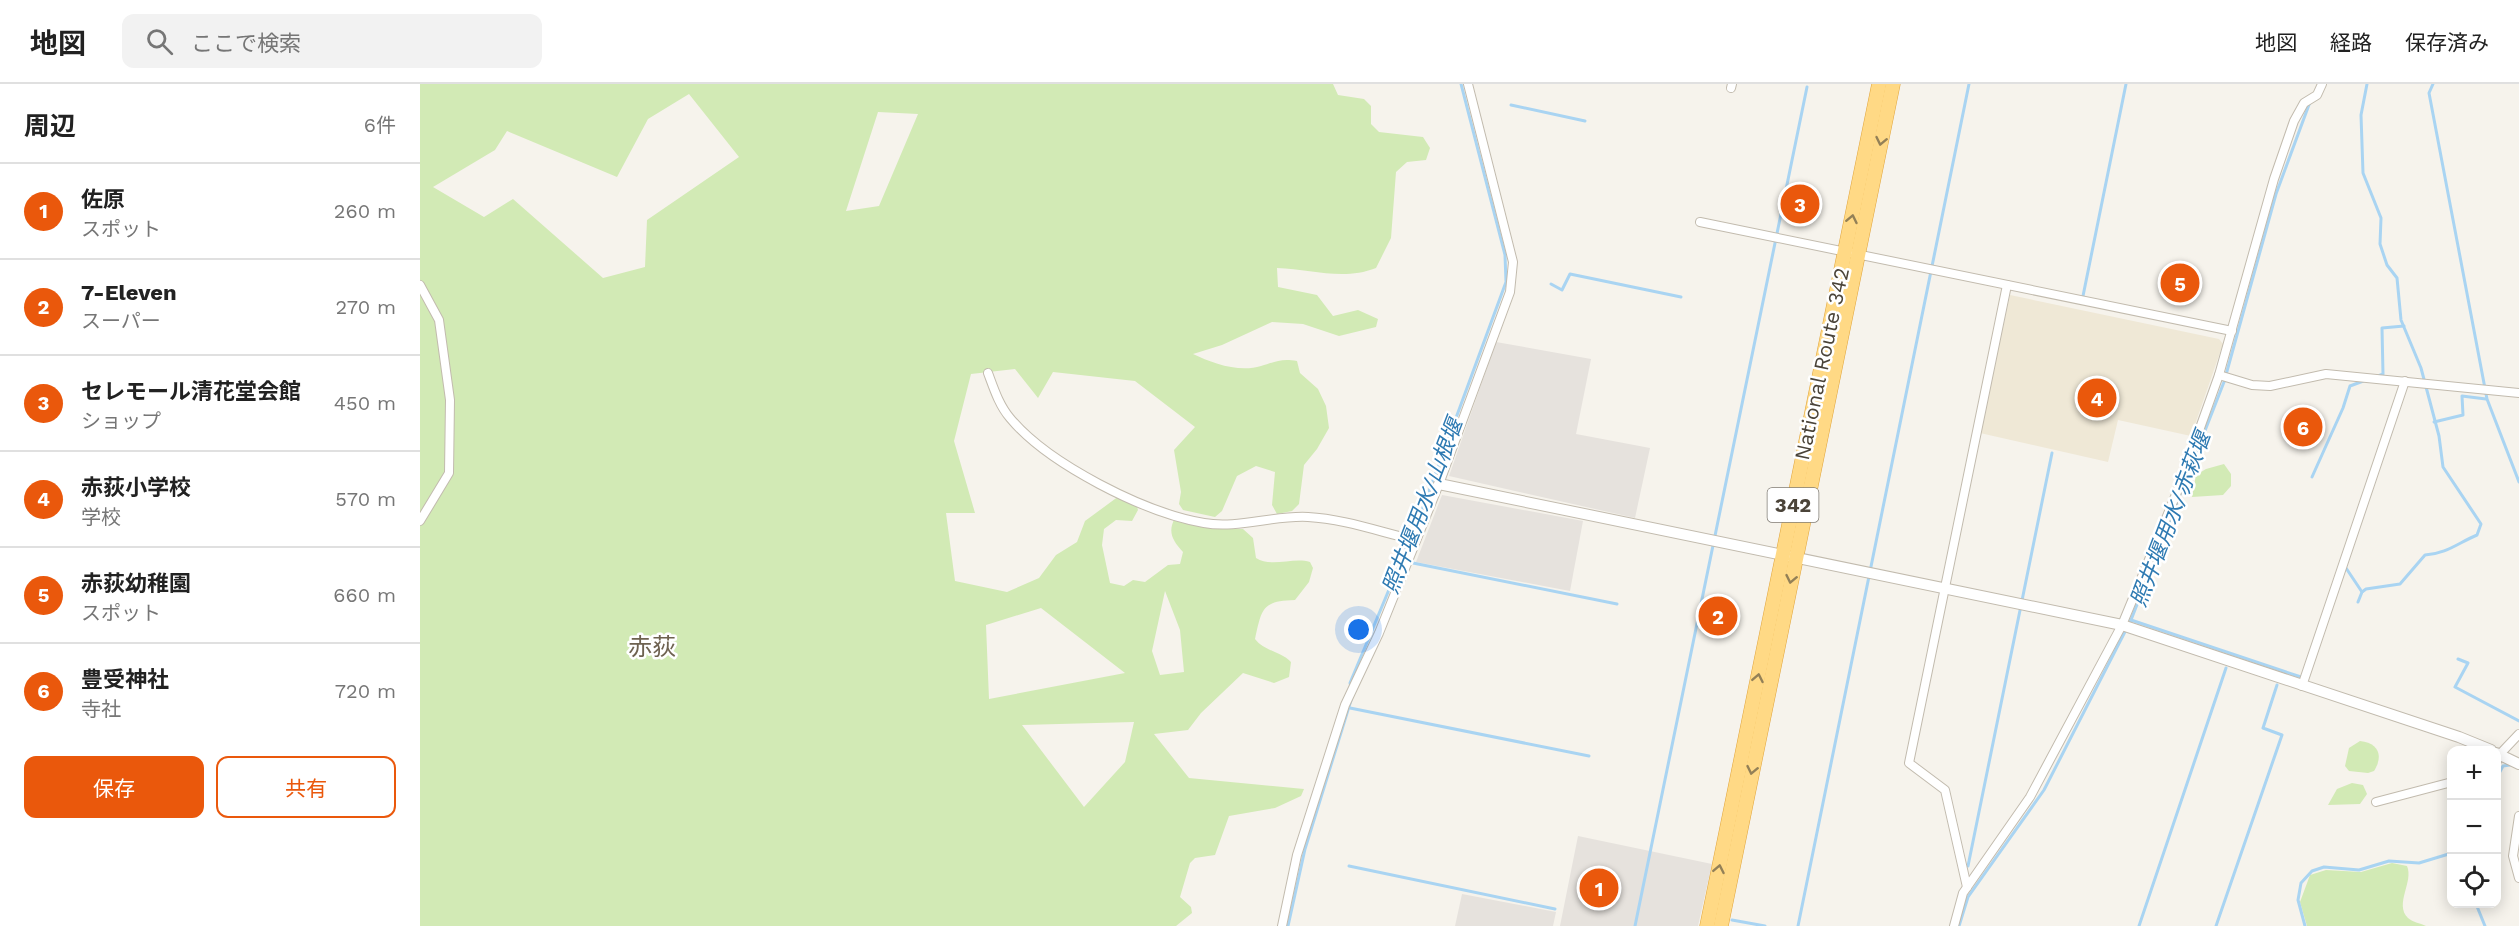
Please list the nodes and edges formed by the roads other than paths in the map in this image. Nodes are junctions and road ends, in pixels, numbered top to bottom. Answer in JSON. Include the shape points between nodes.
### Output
{"nodes":[{"id":1,"x":1468,"y":84,"type":"edge"},
{"id":2,"x":1879,"y":84,"type":"edge"},
{"id":3,"x":1893,"y":84,"type":"edge"},
{"id":4,"x":2322,"y":84,"type":"edge"},
{"id":5,"x":1700,"y":222,"type":"dead end"},
{"id":6,"x":1851,"y":254,"type":"junction"},
{"id":7,"x":420,"y":285,"type":"edge"},
{"id":8,"x":2007,"y":285,"type":"junction"},
{"id":9,"x":2232,"y":331,"type":"junction"},
{"id":10,"x":988,"y":373,"type":"dead end"},
{"id":11,"x":2219,"y":375,"type":"junction"},
{"id":12,"x":2405,"y":381,"type":"junction"},
{"id":13,"x":2519,"y":393,"type":"edge"},
{"id":14,"x":1439,"y":484,"type":"junction"},
{"id":15,"x":420,"y":521,"type":"edge"},
{"id":16,"x":1415,"y":540,"type":"junction"},
{"id":17,"x":1789,"y":556,"type":"junction"},
{"id":18,"x":1945,"y":587,"type":"junction"},
{"id":19,"x":2122,"y":626,"type":"junction"},
{"id":20,"x":2302,"y":686,"type":"junction"},
{"id":21,"x":2519,"y":734,"type":"edge"},
{"id":22,"x":2471,"y":746,"type":"edge"},
{"id":23,"x":2501,"y":750,"type":"edge"},
{"id":24,"x":2501,"y":757,"type":"edge"},
{"id":25,"x":2519,"y":764,"type":"edge"},
{"id":26,"x":2447,"y":783,"type":"edge"},
{"id":27,"x":2376,"y":802,"type":"dead end"},
{"id":28,"x":2519,"y":816,"type":"edge"},
{"id":29,"x":2519,"y":878,"type":"edge"},
{"id":30,"x":1967,"y":887,"type":"junction"},
{"id":31,"x":1282,"y":926,"type":"edge"},
{"id":32,"x":1707,"y":926,"type":"edge"},
{"id":33,"x":1721,"y":926,"type":"edge"},
{"id":34,"x":1954,"y":926,"type":"edge"}],
"edges":[{"from":1,"to":14,"type":"street","via":[[1513,271],[1510,292]]},
{"from":6,"to":2,"type":"highway","name":"National Route 342","number":"342","one_way":true},
{"from":3,"to":6,"type":"highway","name":"National Route 342","number":"342","one_way":true},
{"from":4,"to":9,"type":"street","via":[[2294,121]]},
{"from":5,"to":6,"type":"street"},
{"from":6,"to":8,"type":"street"},
{"from":6,"to":17,"type":"highway","name":"National Route 342","number":"342"},
{"from":7,"to":15,"type":"street","via":[[439,320],[450,400],[449,473]]},
{"from":8,"to":9,"type":"street"},
{"from":8,"to":18,"type":"street"},
{"from":9,"to":11,"type":"street"},
{"from":10,"to":16,"type":"street","via":[[1003,407],[1023,433],[1108,489],[1148,507],[1224,525],[1308,517]]},
{"from":11,"to":12,"type":"street","via":[[2270,386],[2326,375]]},
{"from":11,"to":19,"type":"street"},
{"from":12,"to":13,"type":"street"},
{"from":12,"to":20,"type":"street"},
{"from":14,"to":16,"type":"street"},
{"from":14,"to":17,"type":"street"},
{"from":16,"to":31,"type":"street","via":[[1379,633],[1345,705],[1297,855]]},
{"from":17,"to":18,"type":"street"},
{"from":32,"to":17,"type":"highway","name":"National Route 342","number":"342","one_way":true},
{"from":17,"to":33,"type":"highway","name":"National Route 342","number":"342","one_way":true},
{"from":18,"to":19,"type":"street"},
{"from":18,"to":30,"type":"street","via":[[1909,764],[1944,790]]},
{"from":19,"to":20,"type":"street"},
{"from":19,"to":30,"type":"street","via":[[2030,797]]},
{"from":20,"to":22,"type":"street"},
{"from":21,"to":23,"type":"street"},
{"from":24,"to":25,"type":"street"},
{"from":26,"to":27,"type":"street"},
{"from":28,"to":29,"type":"street","via":[[2514,856]]},
{"from":30,"to":34,"type":"street"}]}
